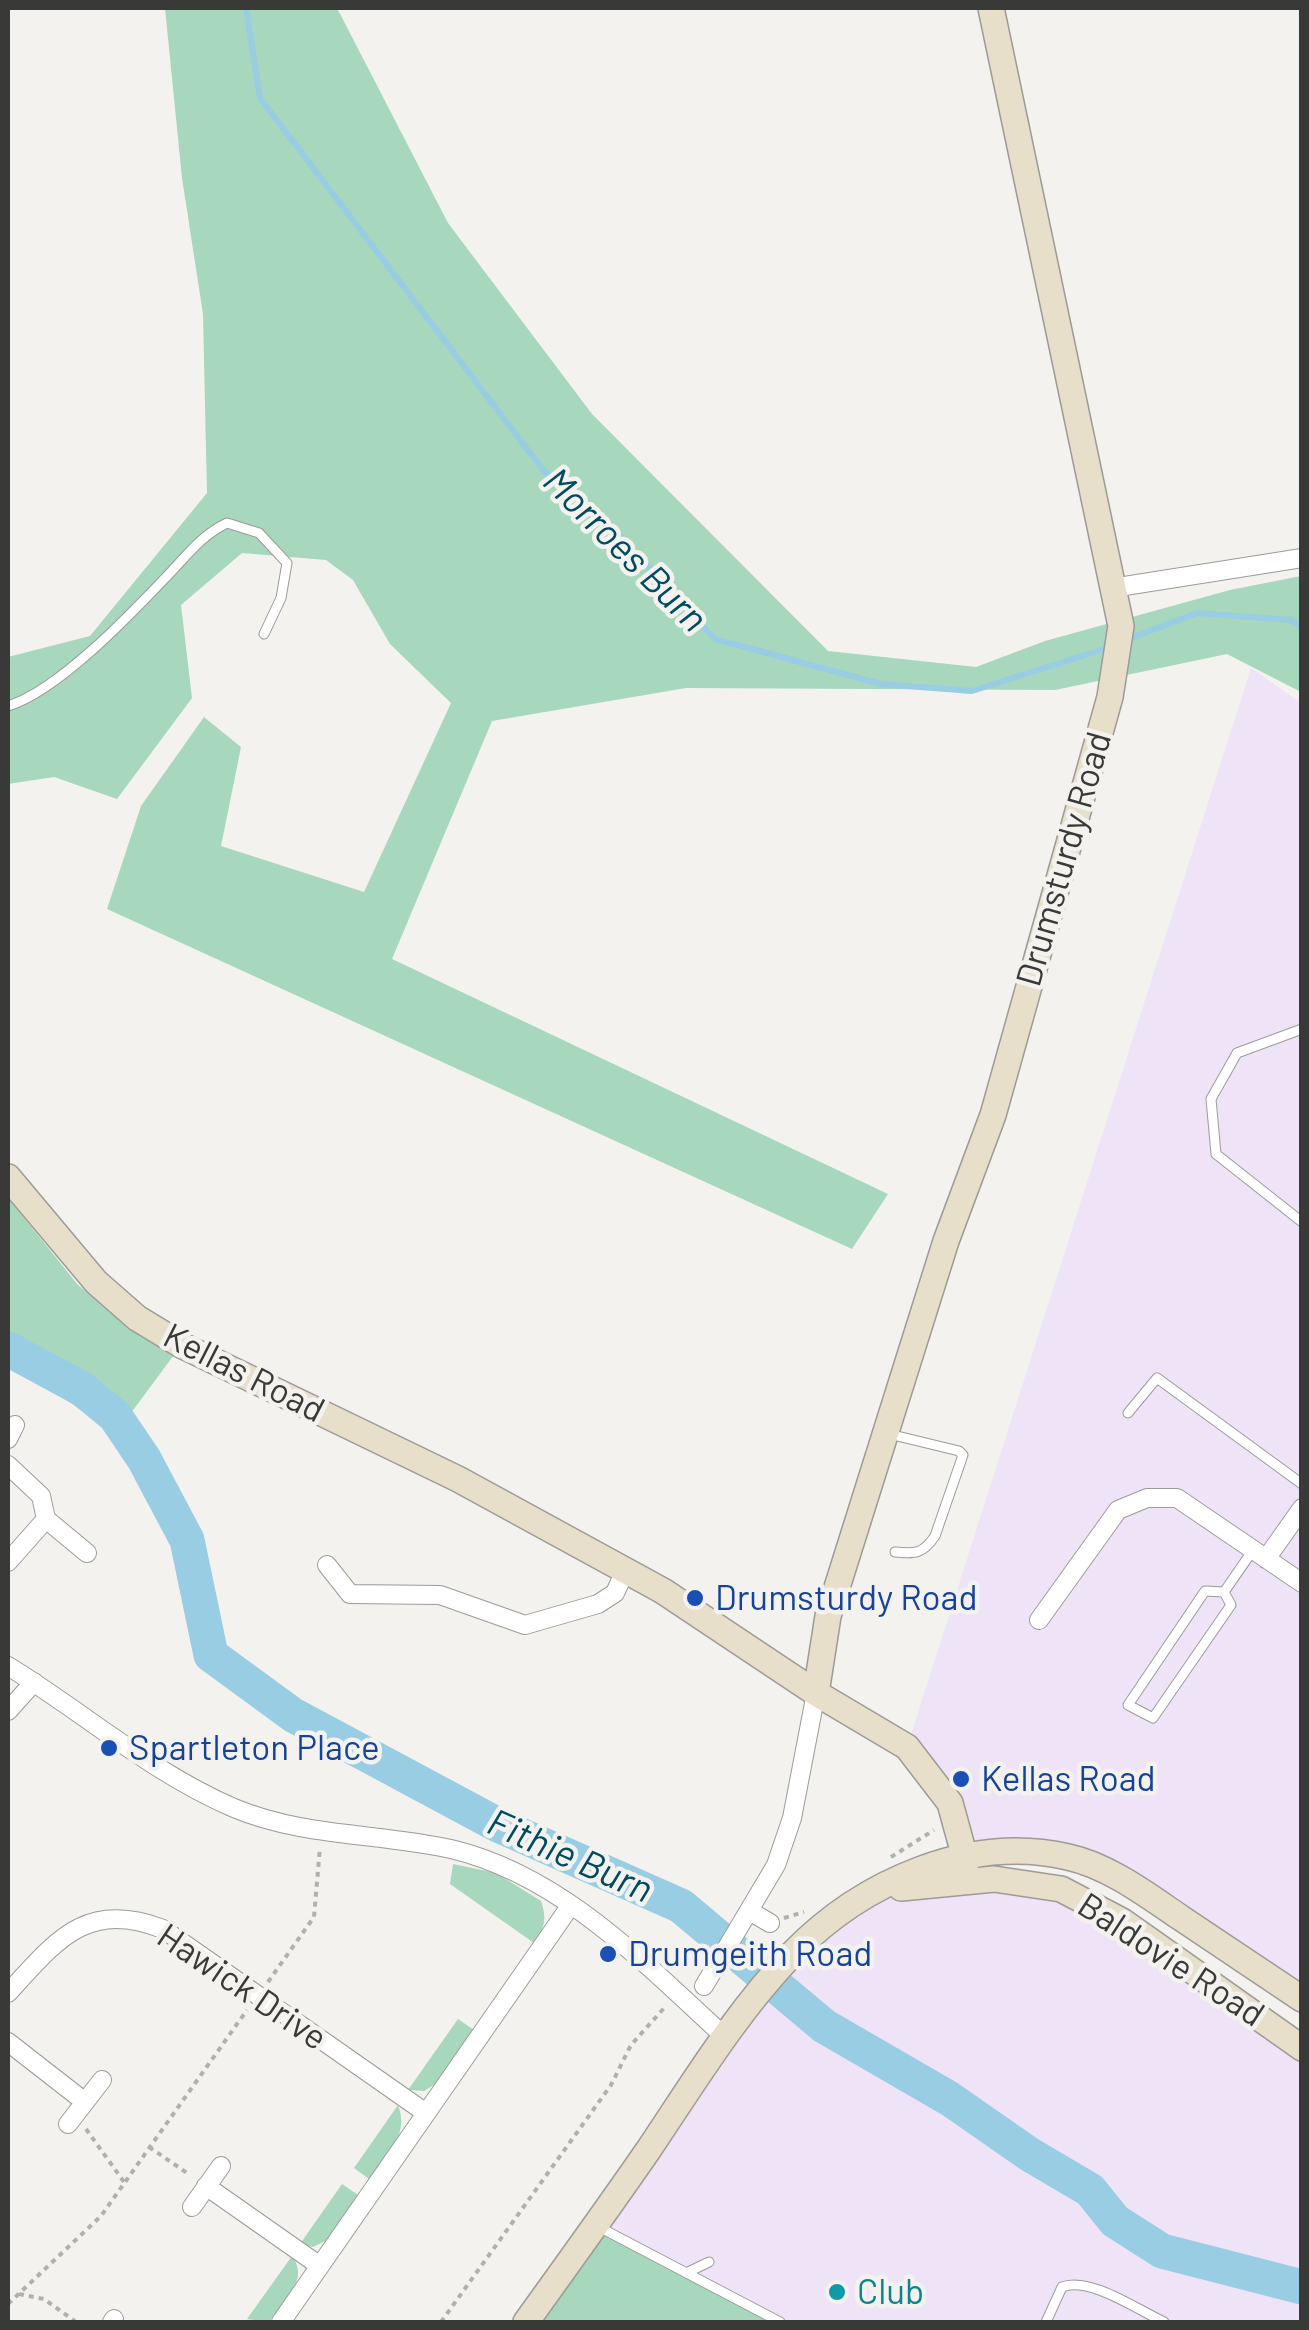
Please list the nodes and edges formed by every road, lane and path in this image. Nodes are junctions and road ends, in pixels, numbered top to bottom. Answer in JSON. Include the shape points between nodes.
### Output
{"nodes":[{"id":1,"x":990,"y":8,"type":"edge"},
{"id":2,"x":1302,"y":558,"type":"edge"},
{"id":3,"x":1112,"y":588,"type":"junction"},
{"id":4,"x":264,"y":634,"type":"dead end"},
{"id":5,"x":8,"y":706,"type":"edge"},
{"id":6,"x":1302,"y":1029,"type":"edge"},
{"id":7,"x":8,"y":1177,"type":"edge"},
{"id":8,"x":1302,"y":1222,"type":"edge"},
{"id":9,"x":1128,"y":1413,"type":"dead end"},
{"id":10,"x":886,"y":1434,"type":"junction"},
{"id":11,"x":8,"y":1465,"type":"edge"},
{"id":12,"x":1302,"y":1484,"type":"edge"},
{"id":13,"x":1302,"y":1508,"type":"edge"},
{"id":14,"x":46,"y":1519,"type":"junction"},
{"id":15,"x":87,"y":1552,"type":"dead end"},
{"id":16,"x":895,"y":1552,"type":"dead end"},
{"id":17,"x":1260,"y":1554,"type":"junction"},
{"id":18,"x":8,"y":1562,"type":"edge"},
{"id":19,"x":327,"y":1565,"type":"dead end"},
{"id":20,"x":626,"y":1571,"type":"junction"},
{"id":21,"x":1302,"y":1583,"type":"edge"},
{"id":22,"x":1224,"y":1592,"type":"junction"},
{"id":23,"x":1040,"y":1620,"type":"dead end"},
{"id":24,"x":8,"y":1666,"type":"edge"},
{"id":25,"x":34,"y":1682,"type":"junction"},
{"id":26,"x":816,"y":1694,"type":"junction"},
{"id":27,"x":8,"y":1711,"type":"edge"},
{"id":28,"x":322,"y":1832,"type":"junction"},
{"id":29,"x":964,"y":1854,"type":"junction"},
{"id":30,"x":966,"y":1881,"type":"junction"},
{"id":31,"x":865,"y":1898,"type":"junction"},
{"id":32,"x":570,"y":1905,"type":"junction"},
{"id":33,"x":751,"y":1912,"type":"junction"},
{"id":34,"x":770,"y":1923,"type":"dead end"},
{"id":35,"x":708,"y":1980,"type":"dead end"},
{"id":36,"x":8,"y":1994,"type":"edge"},
{"id":37,"x":677,"y":1994,"type":"junction"},
{"id":38,"x":258,"y":1996,"type":"junction"},
{"id":39,"x":1302,"y":1999,"type":"edge"},
{"id":40,"x":724,"y":2037,"type":"junction"},
{"id":41,"x":8,"y":2042,"type":"edge"},
{"id":42,"x":1302,"y":2048,"type":"edge"},
{"id":43,"x":102,"y":2080,"type":"dead end"},
{"id":44,"x":426,"y":2113,"type":"junction"},
{"id":45,"x":76,"y":2114,"type":"junction"},
{"id":46,"x":148,"y":2147,"type":"junction"},
{"id":47,"x":221,"y":2166,"type":"dead end"},
{"id":48,"x":124,"y":2182,"type":"junction"},
{"id":49,"x":206,"y":2186,"type":"junction"},
{"id":50,"x":192,"y":2207,"type":"dead end"},
{"id":51,"x":595,"y":2225,"type":"junction"},
{"id":52,"x":709,"y":2262,"type":"dead end"},
{"id":53,"x":320,"y":2266,"type":"junction"},
{"id":54,"x":686,"y":2273,"type":"junction"},
{"id":55,"x":18,"y":2294,"type":"junction"},
{"id":56,"x":8,"y":2304,"type":"edge"},
{"id":57,"x":76,"y":2322,"type":"edge"},
{"id":58,"x":281,"y":2322,"type":"edge"},
{"id":59,"x":441,"y":2322,"type":"edge"},
{"id":60,"x":526,"y":2322,"type":"edge"},
{"id":61,"x":780,"y":2322,"type":"edge"},
{"id":62,"x":1046,"y":2322,"type":"edge"},
{"id":63,"x":1164,"y":2322,"type":"edge"}],
"edges":[{"from":1,"to":3,"type":"main road","name":"Drumsturdy Road"},
{"from":2,"to":3,"type":"street"},
{"from":3,"to":10,"type":"main road","name":"Drumsturdy Road","via":[[1120,630],[1110,697],[993,1115]]},
{"from":4,"to":5,"type":"lane","via":[[281,598],[287,563],[258,533],[227,523],[206,533],[65,674]]},
{"from":6,"to":8,"type":"lane","via":[[1237,1053],[1211,1099],[1216,1154]]},
{"from":7,"to":20,"type":"main road","name":"Kellas Road","via":[[96,1282],[137,1318]]},
{"from":9,"to":12,"type":"lane","via":[[1156,1378]]},
{"from":10,"to":16,"type":"lane","via":[[963,1455],[936,1536],[916,1554]]},
{"from":10,"to":26,"type":"main road","name":"Drumsturdy Road","via":[[828,1616]]},
{"from":11,"to":14,"type":"street","via":[[41,1496]]},
{"from":13,"to":17,"type":"street"},
{"from":14,"to":15,"type":"street"},
{"from":14,"to":18,"type":"street"},
{"from":17,"to":21,"type":"street"},
{"from":17,"to":22,"type":"lane"},
{"from":17,"to":23,"type":"street","via":[[1178,1498],[1147,1498],[1118,1510]]},
{"from":19,"to":20,"type":"street","via":[[350,1594],[440,1595],[525,1624],[598,1604],[615,1593]]},
{"from":20,"to":26,"type":"main road","name":"Kellas Road"},
{"from":22,"to":22,"type":"lane","via":[[1231,1605],[1153,1718],[1128,1705],[1206,1592]]},
{"from":24,"to":25,"type":"street"},
{"from":25,"to":27,"type":"street"},
{"from":25,"to":28,"type":"street","via":[[199,1791],[236,1809]]},
{"from":26,"to":29,"type":"main road","name":"Kellas Road","via":[[907,1746],[950,1803]]},
{"from":26,"to":33,"type":"street","via":[[792,1818]]},
{"from":28,"to":32,"type":"street","via":[[416,1843],[501,1864]]},
{"from":28,"to":38,"type":"path","via":[[314,1917]]},
{"from":29,"to":30,"type":"main road","name":"Kellas Road"},
{"from":29,"to":31,"type":"main road","name":"Baldovie Road"},
{"from":29,"to":39,"type":"main road","name":"Baldovie Road","via":[[1022,1849],[1072,1857],[1111,1874]]},
{"from":30,"to":31,"type":"main road","name":"Baldovie Road"},
{"from":30,"to":42,"type":"main road","name":"Baldovie Road","via":[[1061,1889],[1094,1905]]},
{"from":31,"to":40,"type":"main road","via":[[792,1954]]},
{"from":32,"to":37,"type":"street"},
{"from":32,"to":44,"type":"street"},
{"from":33,"to":34,"type":"street"},
{"from":33,"to":35,"type":"street"},
{"from":36,"to":38,"type":"street","name":"Hawick Drive","via":[[56,1942],[81,1925],[110,1918],[163,1929]]},
{"from":37,"to":40,"type":"street"},
{"from":37,"to":59,"type":"path","via":[[630,2045],[611,2086]]},
{"from":38,"to":44,"type":"street","name":"Hawick Drive"},
{"from":38,"to":46,"type":"path"},
{"from":40,"to":51,"type":"main road"},
{"from":41,"to":45,"type":"street"},
{"from":43,"to":45,"type":"street"},
{"from":44,"to":53,"type":"street"},
{"from":45,"to":48,"type":"path"},
{"from":46,"to":48,"type":"path"},
{"from":46,"to":49,"type":"path"},
{"from":47,"to":49,"type":"street"},
{"from":48,"to":55,"type":"path","via":[[102,2216]]},
{"from":49,"to":50,"type":"street"},
{"from":49,"to":53,"type":"street"},
{"from":51,"to":54,"type":"lane"},
{"from":51,"to":60,"type":"main road"},
{"from":52,"to":54,"type":"lane"},
{"from":53,"to":58,"type":"street"},
{"from":54,"to":61,"type":"lane"},
{"from":55,"to":56,"type":"path"},
{"from":55,"to":57,"type":"path","via":[[44,2299]]},
{"from":62,"to":63,"type":"lane","via":[[1062,2287],[1074,2282]]}]}
